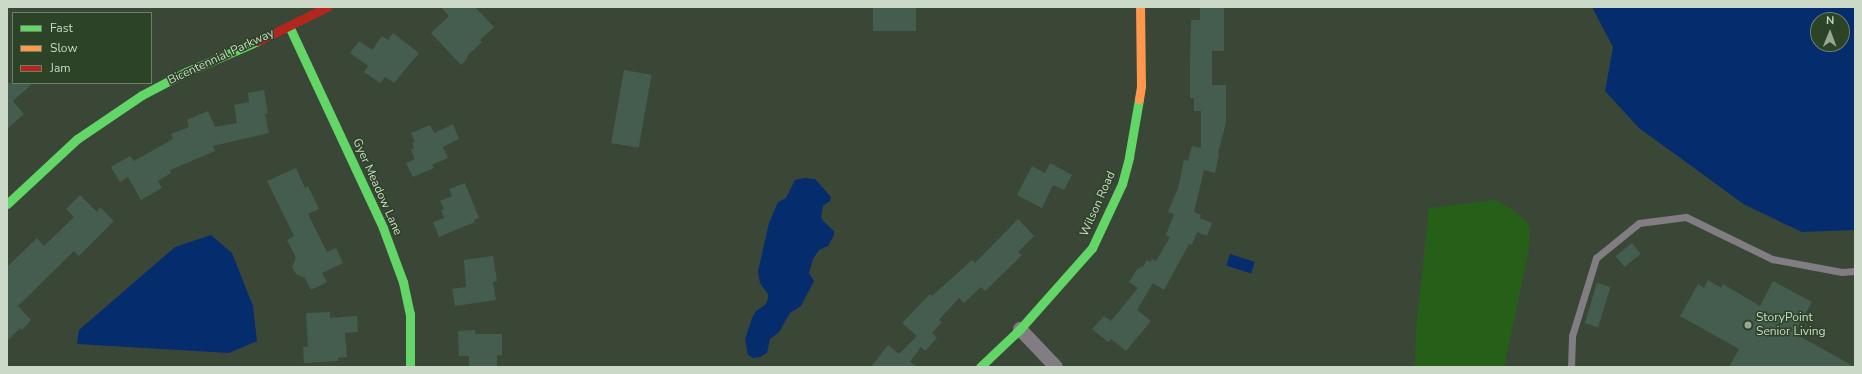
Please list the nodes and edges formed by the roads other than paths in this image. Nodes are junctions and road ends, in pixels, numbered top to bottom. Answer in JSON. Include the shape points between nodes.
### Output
{"nodes":[{"id":1,"x":327,"y":7,"type":"edge"},
{"id":2,"x":1140,"y":7,"type":"edge"},
{"id":3,"x":289,"y":26,"type":"junction"},
{"id":4,"x":7,"y":204,"type":"edge"},
{"id":5,"x":1855,"y":271,"type":"edge"},
{"id":6,"x":1020,"y":329,"type":"junction"},
{"id":7,"x":410,"y":367,"type":"edge"},
{"id":8,"x":980,"y":367,"type":"edge"},
{"id":9,"x":1056,"y":367,"type":"edge"},
{"id":10,"x":1571,"y":367,"type":"edge"}],
"edges":[{"from":1,"to":3,"type":"street","name":"Bicentennial Parkway"},
{"from":2,"to":6,"type":"street","name":"Wilson Road","via":[[1141,86],[1122,184],[1092,248]]},
{"from":3,"to":4,"type":"street","name":"Bicentennial Parkway","via":[[186,72],[142,95],[77,138]]},
{"from":3,"to":7,"type":"street","name":"Gyer Meadow Lane","via":[[383,228],[403,282],[410,314]]},
{"from":5,"to":10,"type":"lane","via":[[1842,272],[1772,260],[1686,217],[1639,223],[1596,258],[1572,336]]},
{"from":6,"to":8,"type":"street","name":"Wilson Road"},
{"from":6,"to":9,"type":"street"}]}
